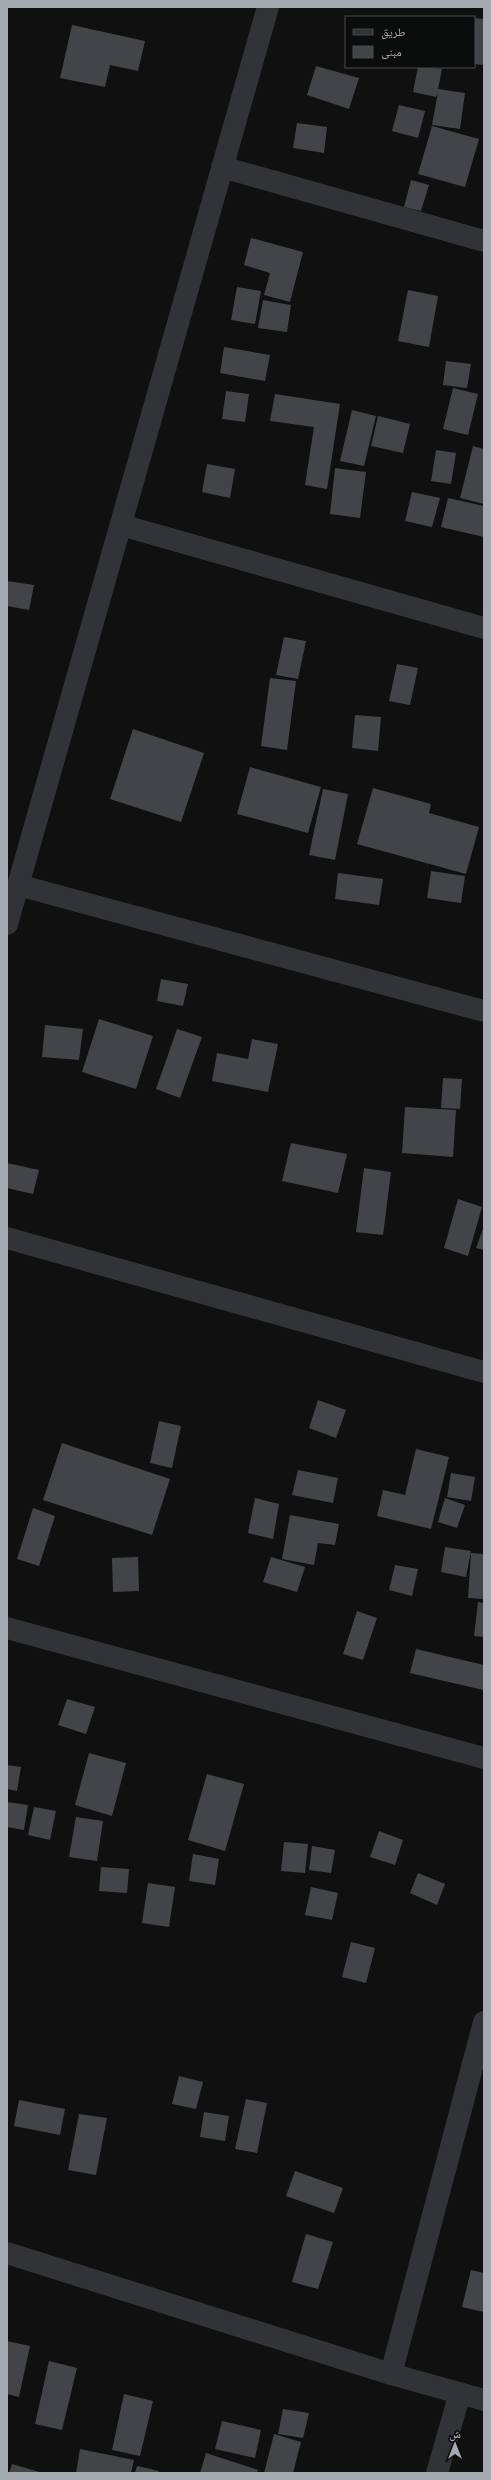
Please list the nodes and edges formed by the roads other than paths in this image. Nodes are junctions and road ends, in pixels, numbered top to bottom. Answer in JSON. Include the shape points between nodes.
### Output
{"nodes":[{"id":1,"x":268,"y":7,"type":"edge"},
{"id":2,"x":222,"y":167,"type":"junction"},
{"id":3,"x":484,"y":241,"type":"edge"},
{"id":4,"x":121,"y":525,"type":"junction"},
{"id":5,"x":484,"y":628,"type":"edge"},
{"id":6,"x":18,"y":885,"type":"junction"},
{"id":7,"x":7,"y":924,"type":"edge"},
{"id":8,"x":484,"y":1011,"type":"edge"},
{"id":9,"x":7,"y":1238,"type":"edge"},
{"id":10,"x":484,"y":1372,"type":"edge"},
{"id":11,"x":7,"y":1628,"type":"edge"},
{"id":12,"x":484,"y":1758,"type":"edge"},
{"id":13,"x":484,"y":2022,"type":"edge"},
{"id":14,"x":7,"y":2253,"type":"edge"},
{"id":15,"x":391,"y":2374,"type":"junction"},
{"id":16,"x":460,"y":2393,"type":"junction"},
{"id":17,"x":484,"y":2400,"type":"edge"},
{"id":18,"x":437,"y":2473,"type":"edge"}],
"edges":[{"from":1,"to":2,"type":"street"},
{"from":2,"to":3,"type":"street"},
{"from":2,"to":4,"type":"street"},
{"from":4,"to":5,"type":"street"},
{"from":4,"to":6,"type":"street"},
{"from":6,"to":7,"type":"street"},
{"from":6,"to":8,"type":"street"},
{"from":9,"to":10,"type":"street"},
{"from":11,"to":12,"type":"street"},
{"from":13,"to":15,"type":"street"},
{"from":14,"to":15,"type":"street"},
{"from":15,"to":16,"type":"street"},
{"from":16,"to":17,"type":"street"},
{"from":16,"to":18,"type":"street"}]}
